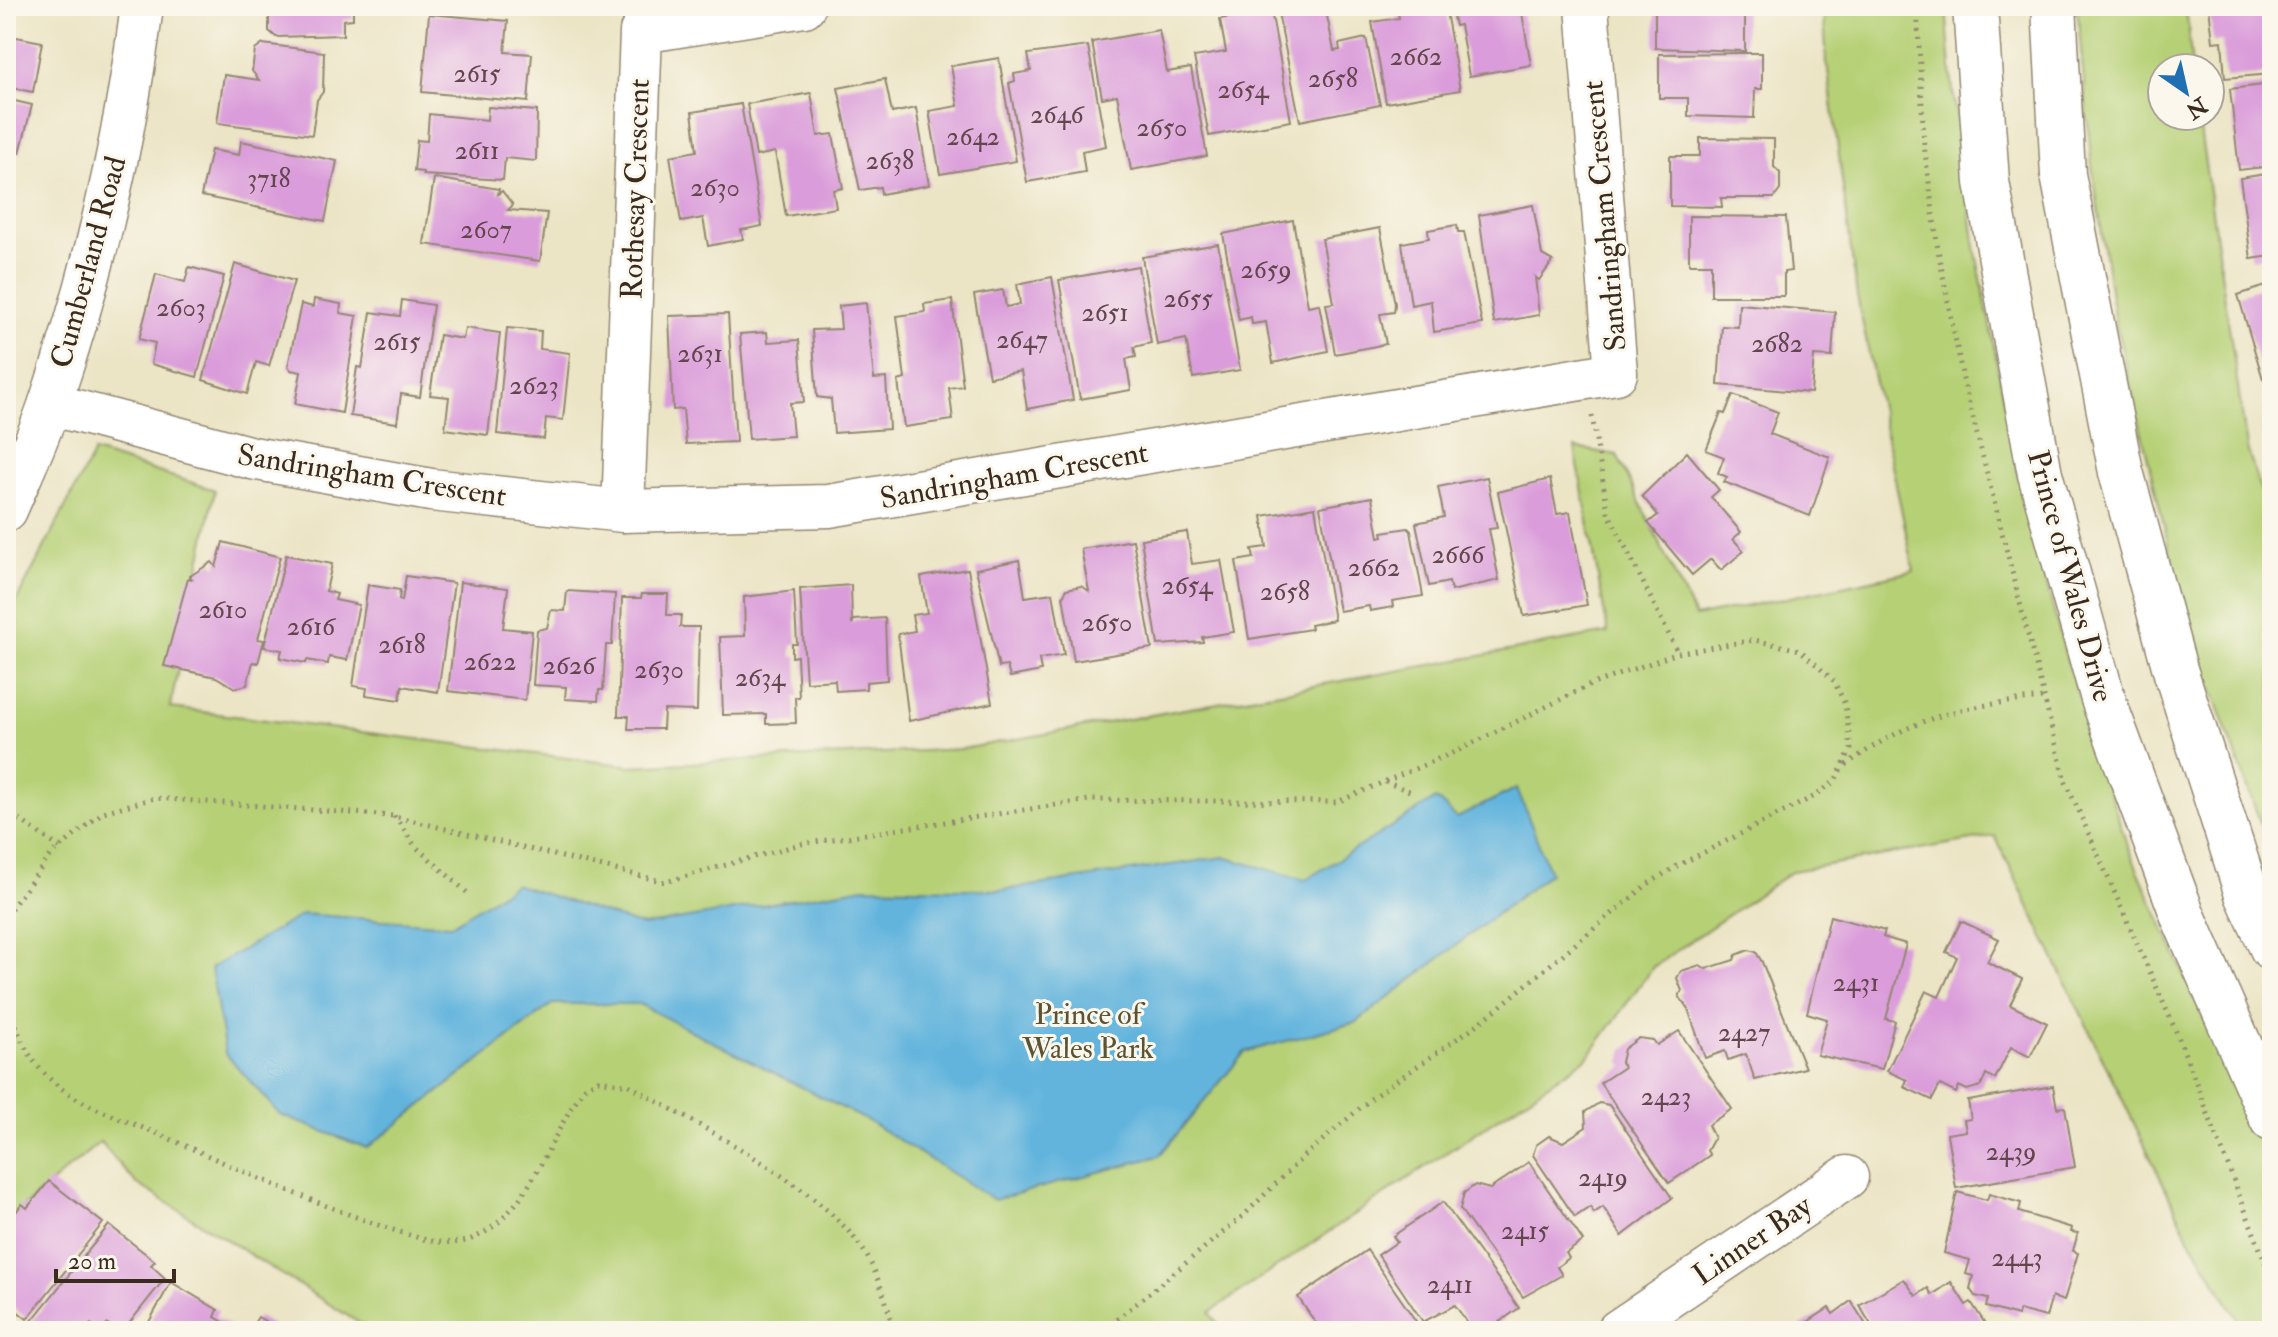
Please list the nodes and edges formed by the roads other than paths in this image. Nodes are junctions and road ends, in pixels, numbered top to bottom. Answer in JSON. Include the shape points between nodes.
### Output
{"nodes":[{"id":1,"x":142,"y":6,"type":"edge"},
{"id":2,"x":804,"y":6,"type":"edge"},
{"id":3,"x":1587,"y":6,"type":"edge"},
{"id":4,"x":1975,"y":6,"type":"edge"},
{"id":5,"x":2054,"y":6,"type":"edge"},
{"id":6,"x":50,"y":404,"type":"junction"},
{"id":7,"x":6,"y":510,"type":"edge"},
{"id":8,"x":623,"y":511,"type":"junction"},
{"id":9,"x":2272,"y":948,"type":"edge"},
{"id":10,"x":2272,"y":1119,"type":"edge"},
{"id":11,"x":1847,"y":1177,"type":"dead end"},
{"id":12,"x":1618,"y":1331,"type":"edge"}],
"edges":[{"from":1,"to":6,"type":"street","name":"Cumberland Road","via":[[109,197]]},
{"from":2,"to":8,"type":"street","name":"Rothesay Crescent","via":[[641,32]]},
{"from":3,"to":8,"type":"street","name":"Sandringham Crescent","via":[[1616,373],[829,506]]},
{"from":4,"to":10,"type":"main road","name":"Prince of Wales Drive","via":[[1987,182],[2040,474],[2104,702],[2183,916]]},
{"from":5,"to":9,"type":"main road","via":[[2063,175],[2121,472],[2176,673],[2247,894]]},
{"from":6,"to":7,"type":"street","name":"Cumberland Road"},
{"from":6,"to":8,"type":"street","name":"Sandringham Crescent","via":[[252,458],[431,490]]},
{"from":11,"to":12,"type":"street","name":"Linner Bay"}]}
